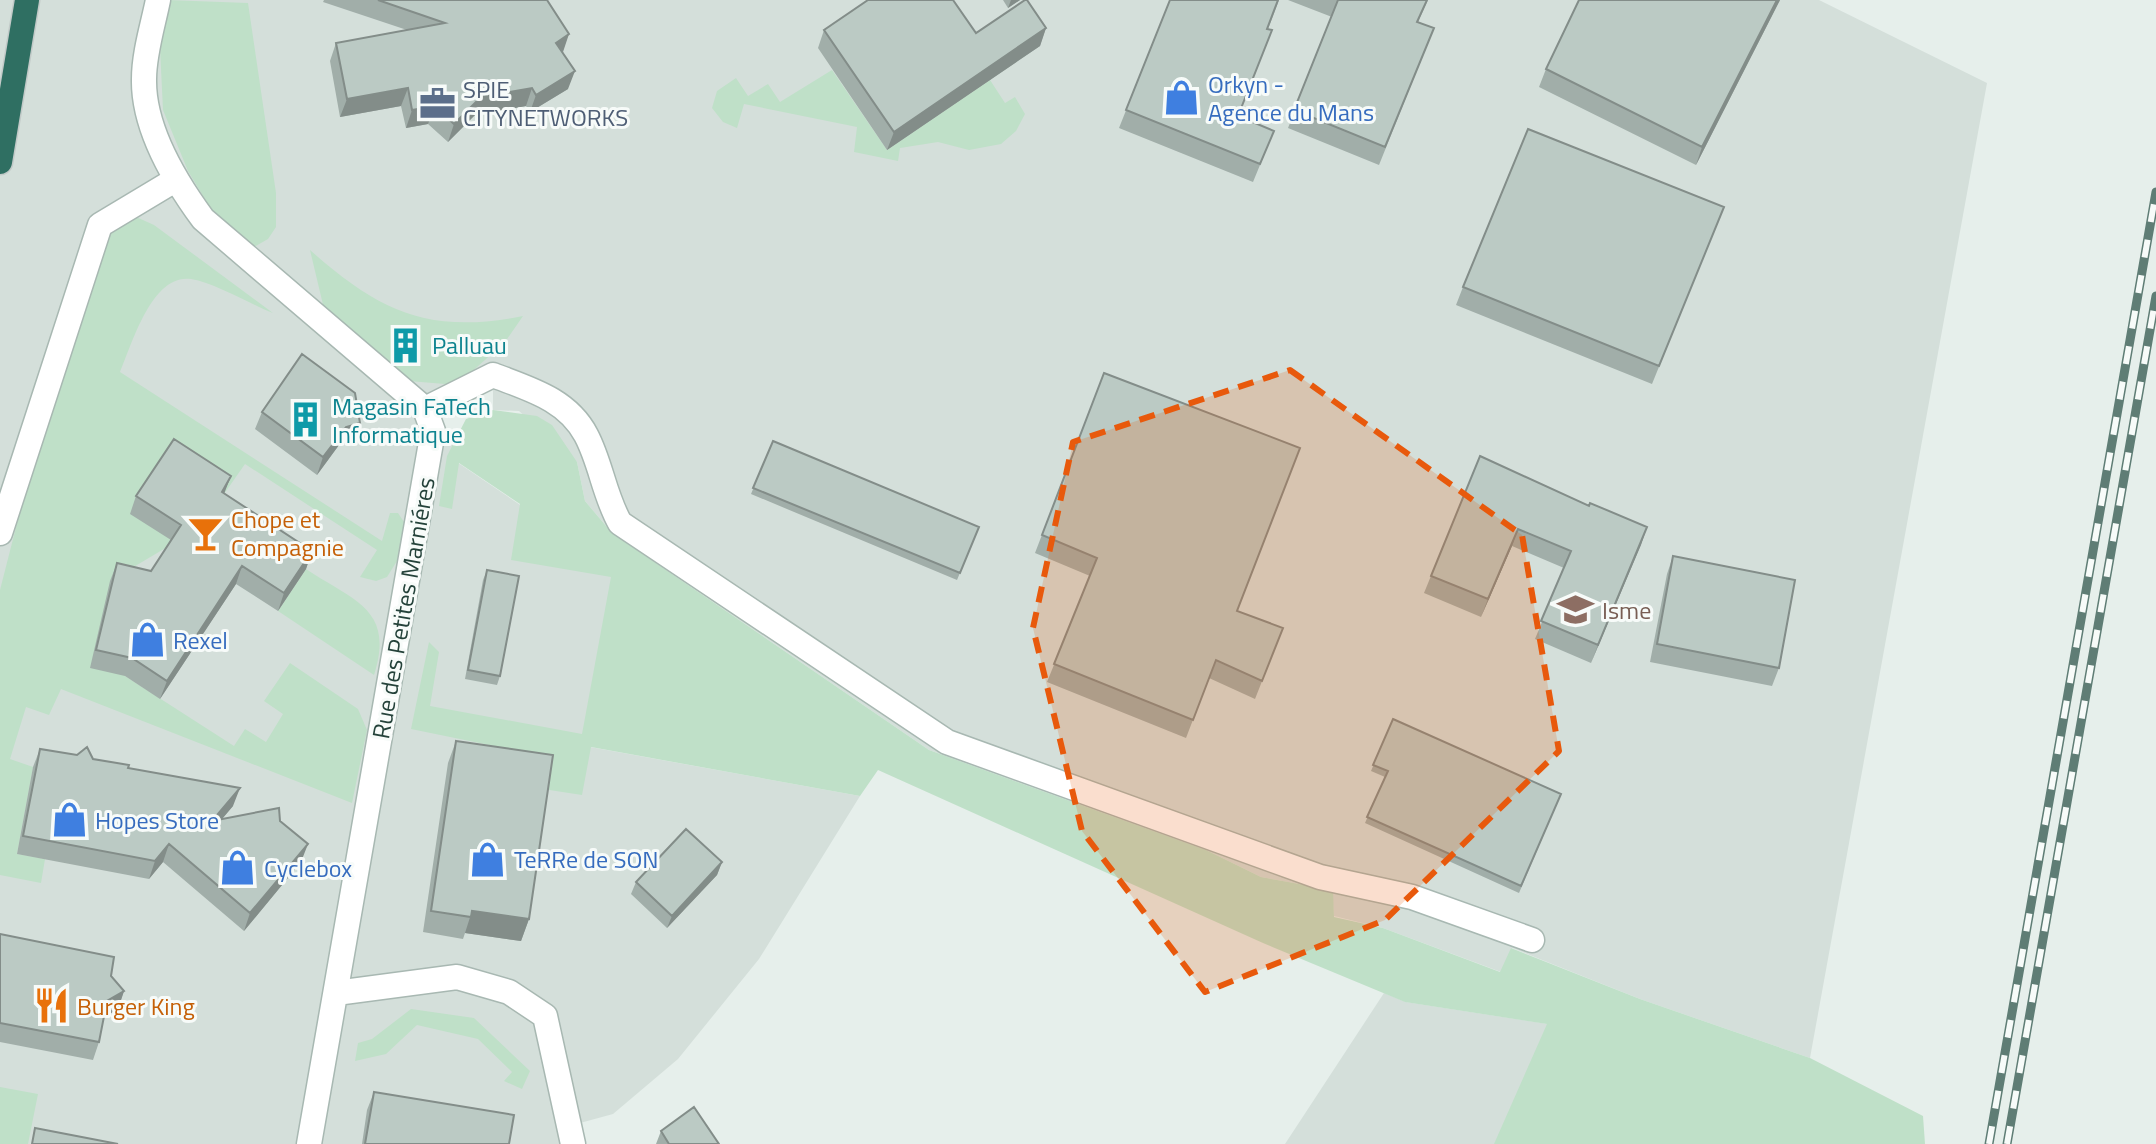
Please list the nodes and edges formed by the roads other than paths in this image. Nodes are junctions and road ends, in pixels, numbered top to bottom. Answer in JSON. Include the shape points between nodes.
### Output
{"nodes":[{"id":1,"x":27,"y":0,"type":"edge"},
{"id":2,"x":158,"y":0,"type":"edge"},
{"id":3,"x":0,"y":162,"type":"edge"},
{"id":4,"x":175,"y":180,"type":"junction"},
{"id":5,"x":425,"y":409,"type":"junction"},
{"id":6,"x":0,"y":533,"type":"edge"},
{"id":7,"x":1532,"y":940,"type":"dead end"},
{"id":8,"x":336,"y":993,"type":"junction"},
{"id":9,"x":309,"y":1144,"type":"edge"},
{"id":10,"x":573,"y":1144,"type":"edge"}],
"edges":[{"from":1,"to":3,"type":"highway"},
{"from":2,"to":4,"type":"street","via":[[144,79],[148,111]]},
{"from":4,"to":5,"type":"street","via":[[203,219],[278,271]]},
{"from":4,"to":6,"type":"street","via":[[100,225]]},
{"from":5,"to":7,"type":"street","via":[[493,375],[543,394],[567,410],[586,435],[620,523],[947,742],[1320,877],[1412,897]]},
{"from":5,"to":8,"type":"street","name":"Rue des Petites Marniéres","via":[[433,431]]},
{"from":8,"to":9,"type":"street","name":"Rue des Petites Marniéres"},
{"from":8,"to":10,"type":"street","via":[[457,977],[509,992],[545,1016]]}]}
